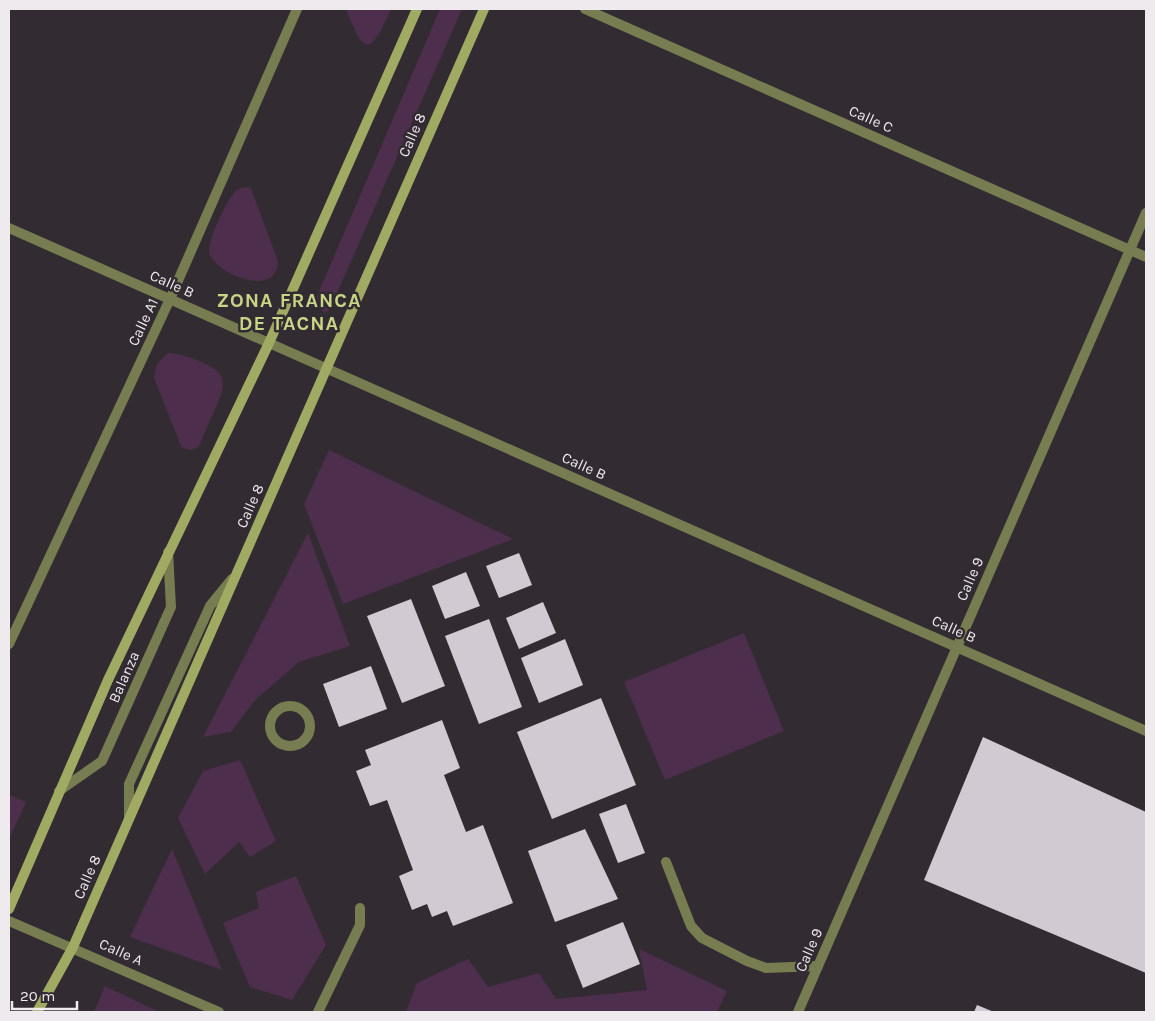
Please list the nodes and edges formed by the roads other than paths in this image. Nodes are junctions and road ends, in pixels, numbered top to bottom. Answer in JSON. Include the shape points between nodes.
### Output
{"nodes":[{"id":1,"x":297,"y":9,"type":"edge"},
{"id":2,"x":417,"y":9,"type":"edge"},
{"id":3,"x":484,"y":9,"type":"edge"},
{"id":4,"x":584,"y":9,"type":"edge"},
{"id":5,"x":1146,"y":213,"type":"edge"},
{"id":6,"x":9,"y":228,"type":"edge"},
{"id":7,"x":1130,"y":250,"type":"junction"},
{"id":8,"x":1146,"y":257,"type":"edge"},
{"id":9,"x":170,"y":299,"type":"junction"},
{"id":10,"x":270,"y":343,"type":"junction"},
{"id":11,"x":326,"y":368,"type":"junction"},
{"id":12,"x":168,"y":552,"type":"junction"},
{"id":13,"x":9,"y":644,"type":"edge"},
{"id":14,"x":957,"y":647,"type":"junction"},
{"id":15,"x":1146,"y":731,"type":"edge"},
{"id":16,"x":59,"y":791,"type":"junction"},
{"id":17,"x":666,"y":862,"type":"dead end"},
{"id":18,"x":360,"y":908,"type":"dead end"},
{"id":19,"x":9,"y":909,"type":"edge"},
{"id":20,"x":9,"y":921,"type":"edge"},
{"id":21,"x":72,"y":947,"type":"junction"},
{"id":22,"x":818,"y":966,"type":"junction"},
{"id":23,"x":37,"y":1012,"type":"edge"},
{"id":24,"x":219,"y":1012,"type":"edge"},
{"id":25,"x":318,"y":1012,"type":"edge"},
{"id":26,"x":798,"y":1012,"type":"edge"}],
"edges":[{"from":1,"to":9,"type":"street","name":"Calle A1"},
{"from":2,"to":10,"type":"street"},
{"from":3,"to":11,"type":"street","name":"Calle 8"},
{"from":4,"to":7,"type":"street","name":"Calle C"},
{"from":5,"to":7,"type":"street","name":"Calle 9"},
{"from":6,"to":9,"type":"street","name":"Calle B"},
{"from":7,"to":8,"type":"street","name":"Calle C"},
{"from":7,"to":14,"type":"street","name":"Calle 9"},
{"from":9,"to":10,"type":"street","name":"Calle B"},
{"from":9,"to":13,"type":"street","name":"Calle A1"},
{"from":10,"to":11,"type":"street","name":"Calle B"},
{"from":10,"to":12,"type":"street"},
{"from":11,"to":14,"type":"street","name":"Calle B"},
{"from":11,"to":21,"type":"street","name":"Calle 8"},
{"from":12,"to":16,"type":"street"},
{"from":12,"to":16,"type":"street","name":"Balanza","via":[[171,607],[102,761]]},
{"from":14,"to":15,"type":"street","name":"Calle B"},
{"from":14,"to":22,"type":"street","name":"Calle 9"},
{"from":16,"to":19,"type":"street"},
{"from":17,"to":22,"type":"street","via":[[691,926],[702,938],[766,968]]},
{"from":18,"to":25,"type":"street","via":[[360,925]]},
{"from":20,"to":21,"type":"street","name":"Calle A"},
{"from":21,"to":23,"type":"street","name":"Calle 8"},
{"from":21,"to":24,"type":"street","name":"Calle A"},
{"from":22,"to":26,"type":"street","name":"Calle 9"}]}
